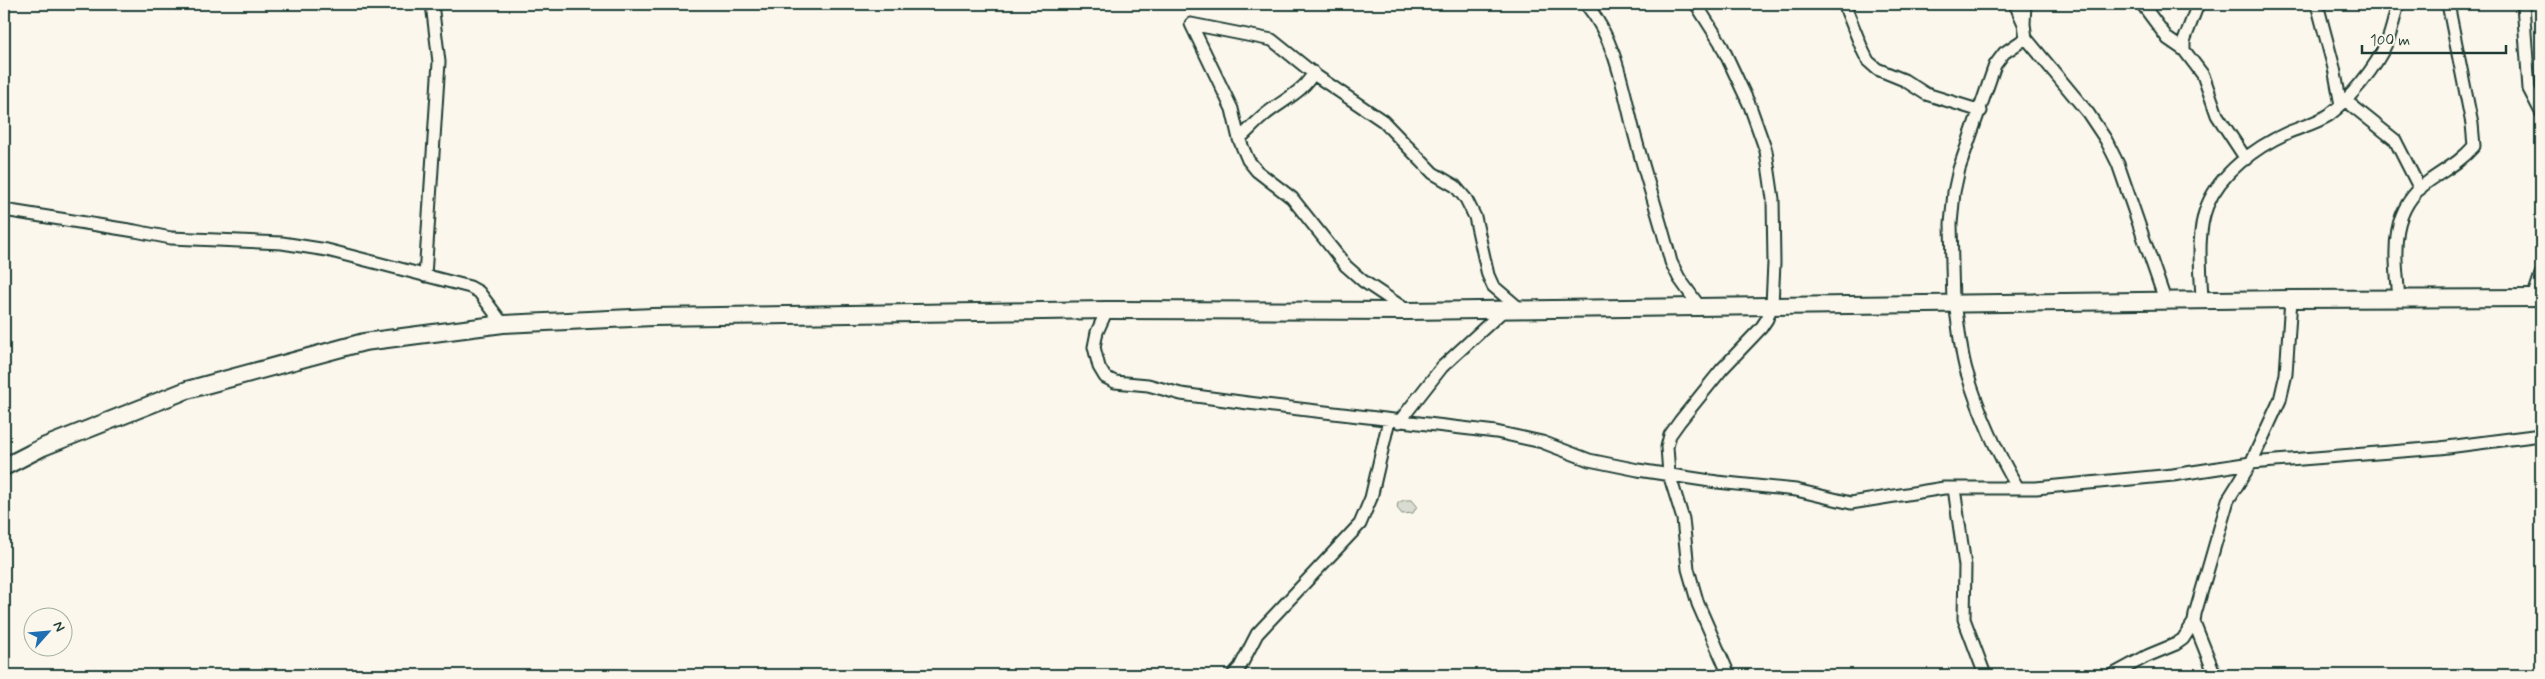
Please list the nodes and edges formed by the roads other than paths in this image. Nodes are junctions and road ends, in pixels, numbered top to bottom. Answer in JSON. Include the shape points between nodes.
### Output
{"nodes":[{"id":1,"x":432,"y":4,"type":"edge"},
{"id":2,"x":1586,"y":4,"type":"edge"},
{"id":3,"x":1696,"y":4,"type":"edge"},
{"id":4,"x":1844,"y":4,"type":"edge"},
{"id":5,"x":2015,"y":4,"type":"edge"},
{"id":6,"x":2025,"y":4,"type":"edge"},
{"id":7,"x":2142,"y":4,"type":"edge"},
{"id":8,"x":2198,"y":4,"type":"edge"},
{"id":9,"x":2316,"y":4,"type":"edge"},
{"id":10,"x":2398,"y":4,"type":"edge"},
{"id":11,"x":2448,"y":4,"type":"edge"},
{"id":12,"x":2523,"y":4,"type":"edge"},
{"id":13,"x":2024,"y":24,"type":"junction"},
{"id":14,"x":2026,"y":38,"type":"junction"},
{"id":15,"x":2184,"y":50,"type":"junction"},
{"id":16,"x":1313,"y":72,"type":"junction"},
{"id":17,"x":2343,"y":102,"type":"junction"},
{"id":18,"x":1980,"y":111,"type":"junction"},
{"id":19,"x":2541,"y":112,"type":"edge"},
{"id":20,"x":1239,"y":139,"type":"junction"},
{"id":21,"x":2246,"y":159,"type":"junction"},
{"id":22,"x":2420,"y":189,"type":"junction"},
{"id":23,"x":4,"y":210,"type":"edge"},
{"id":24,"x":2541,"y":274,"type":"edge"},
{"id":25,"x":425,"y":276,"type":"junction"},
{"id":26,"x":2399,"y":298,"type":"junction"},
{"id":27,"x":2537,"y":298,"type":"edge"},
{"id":28,"x":2291,"y":299,"type":"junction"},
{"id":29,"x":2164,"y":300,"type":"junction"},
{"id":30,"x":2202,"y":300,"type":"junction"},
{"id":31,"x":1954,"y":304,"type":"junction"},
{"id":32,"x":1772,"y":305,"type":"junction"},
{"id":33,"x":1698,"y":306,"type":"junction"},
{"id":34,"x":1513,"y":309,"type":"junction"},
{"id":35,"x":1108,"y":310,"type":"junction"},
{"id":36,"x":1408,"y":311,"type":"junction"},
{"id":37,"x":503,"y":324,"type":"junction"},
{"id":38,"x":1394,"y":421,"type":"junction"},
{"id":39,"x":2541,"y":435,"type":"edge"},
{"id":40,"x":2251,"y":463,"type":"junction"},
{"id":41,"x":4,"y":467,"type":"edge"},
{"id":42,"x":1669,"y":474,"type":"junction"},
{"id":43,"x":1954,"y":488,"type":"junction"},
{"id":44,"x":2018,"y":488,"type":"junction"},
{"id":45,"x":2194,"y":622,"type":"junction"},
{"id":46,"x":1233,"y":675,"type":"edge"},
{"id":47,"x":1728,"y":675,"type":"edge"},
{"id":48,"x":1985,"y":675,"type":"edge"},
{"id":49,"x":2112,"y":675,"type":"edge"},
{"id":50,"x":2215,"y":675,"type":"edge"}],
"edges":[{"from":1,"to":25,"type":"street","via":[[439,62]]},
{"from":2,"to":33,"type":"street","via":[[1617,61],[1635,138],[1671,262]]},
{"from":3,"to":32,"type":"street","via":[[1720,42],[1750,106],[1766,151],[1773,199]]},
{"from":4,"to":18,"type":"street","via":[[1866,56],[1877,69],[1926,94]]},
{"from":5,"to":13,"type":"street"},
{"from":6,"to":13,"type":"street"},
{"from":7,"to":15,"type":"street","via":[[2168,39]]},
{"from":8,"to":15,"type":"street","via":[[2184,41]]},
{"from":9,"to":17,"type":"street"},
{"from":10,"to":17,"type":"street","via":[[2386,44]]},
{"from":11,"to":22,"type":"street","via":[[2474,146],[2463,159]]},
{"from":12,"to":19,"type":"street","via":[[2529,89]]},
{"from":13,"to":14,"type":"street"},
{"from":14,"to":18,"type":"street","via":[[1998,58]]},
{"from":14,"to":29,"type":"street","via":[[2106,140],[2118,164]]},
{"from":15,"to":21,"type":"street","via":[[2203,75],[2217,115]]},
{"from":16,"to":20,"type":"street","via":[[1303,85]]},
{"from":16,"to":20,"type":"street","via":[[1272,40],[1191,24],[1232,109]]},
{"from":16,"to":34,"type":"street","via":[[1383,121],[1433,173],[1456,186],[1475,217],[1493,286]]},
{"from":17,"to":21,"type":"street","via":[[2328,115],[2280,136]]},
{"from":17,"to":22,"type":"street","via":[[2395,140]]},
{"from":18,"to":31,"type":"street","via":[[1954,192],[1951,224]]},
{"from":20,"to":36,"type":"street","via":[[1257,171],[1292,198],[1346,266]]},
{"from":21,"to":30,"type":"street","via":[[2217,186],[2206,207],[2202,230]]},
{"from":22,"to":26,"type":"street","via":[[2398,222],[2394,250]]},
{"from":23,"to":25,"type":"street","via":[[171,238],[282,243],[327,250]]},
{"from":24,"to":27,"type":"street"},
{"from":25,"to":37,"type":"street","via":[[478,292]]},
{"from":26,"to":27,"type":"main road"},
{"from":26,"to":28,"type":"main road"},
{"from":28,"to":30,"type":"main road"},
{"from":28,"to":40,"type":"street","via":[[2286,374],[2280,400]]},
{"from":29,"to":30,"type":"main road"},
{"from":29,"to":31,"type":"main road"},
{"from":31,"to":32,"type":"main road"},
{"from":31,"to":44,"type":"street","via":[[1966,371],[1987,426]]},
{"from":32,"to":33,"type":"main road"},
{"from":32,"to":42,"type":"street","via":[[1761,328],[1722,369],[1670,435],[1667,447]]},
{"from":33,"to":34,"type":"main road"},
{"from":34,"to":36,"type":"main road"},
{"from":34,"to":38,"type":"street","via":[[1464,344]]},
{"from":35,"to":36,"type":"main road"},
{"from":35,"to":37,"type":"main road","via":[[663,316]]},
{"from":35,"to":38,"type":"street","via":[[1097,332],[1094,347],[1098,367],[1105,377],[1115,382],[1148,385],[1181,394]]},
{"from":37,"to":41,"type":"main road","via":[[364,342],[187,390],[43,447]]},
{"from":38,"to":42,"type":"street","via":[[1496,432],[1542,442],[1589,460]]},
{"from":38,"to":46,"type":"street","via":[[1360,524],[1257,634]]},
{"from":39,"to":40,"type":"street","via":[[2440,448]]},
{"from":40,"to":44,"type":"street","via":[[2173,475]]},
{"from":40,"to":45,"type":"street","via":[[2228,500]]},
{"from":42,"to":43,"type":"street","via":[[1796,490],[1851,503]]},
{"from":42,"to":47,"type":"street","via":[[1683,519],[1688,569],[1698,604]]},
{"from":43,"to":44,"type":"street"},
{"from":43,"to":48,"type":"street","via":[[1965,566],[1964,619]]},
{"from":45,"to":49,"type":"street","via":[[2176,644]]},
{"from":45,"to":50,"type":"street"}]}
